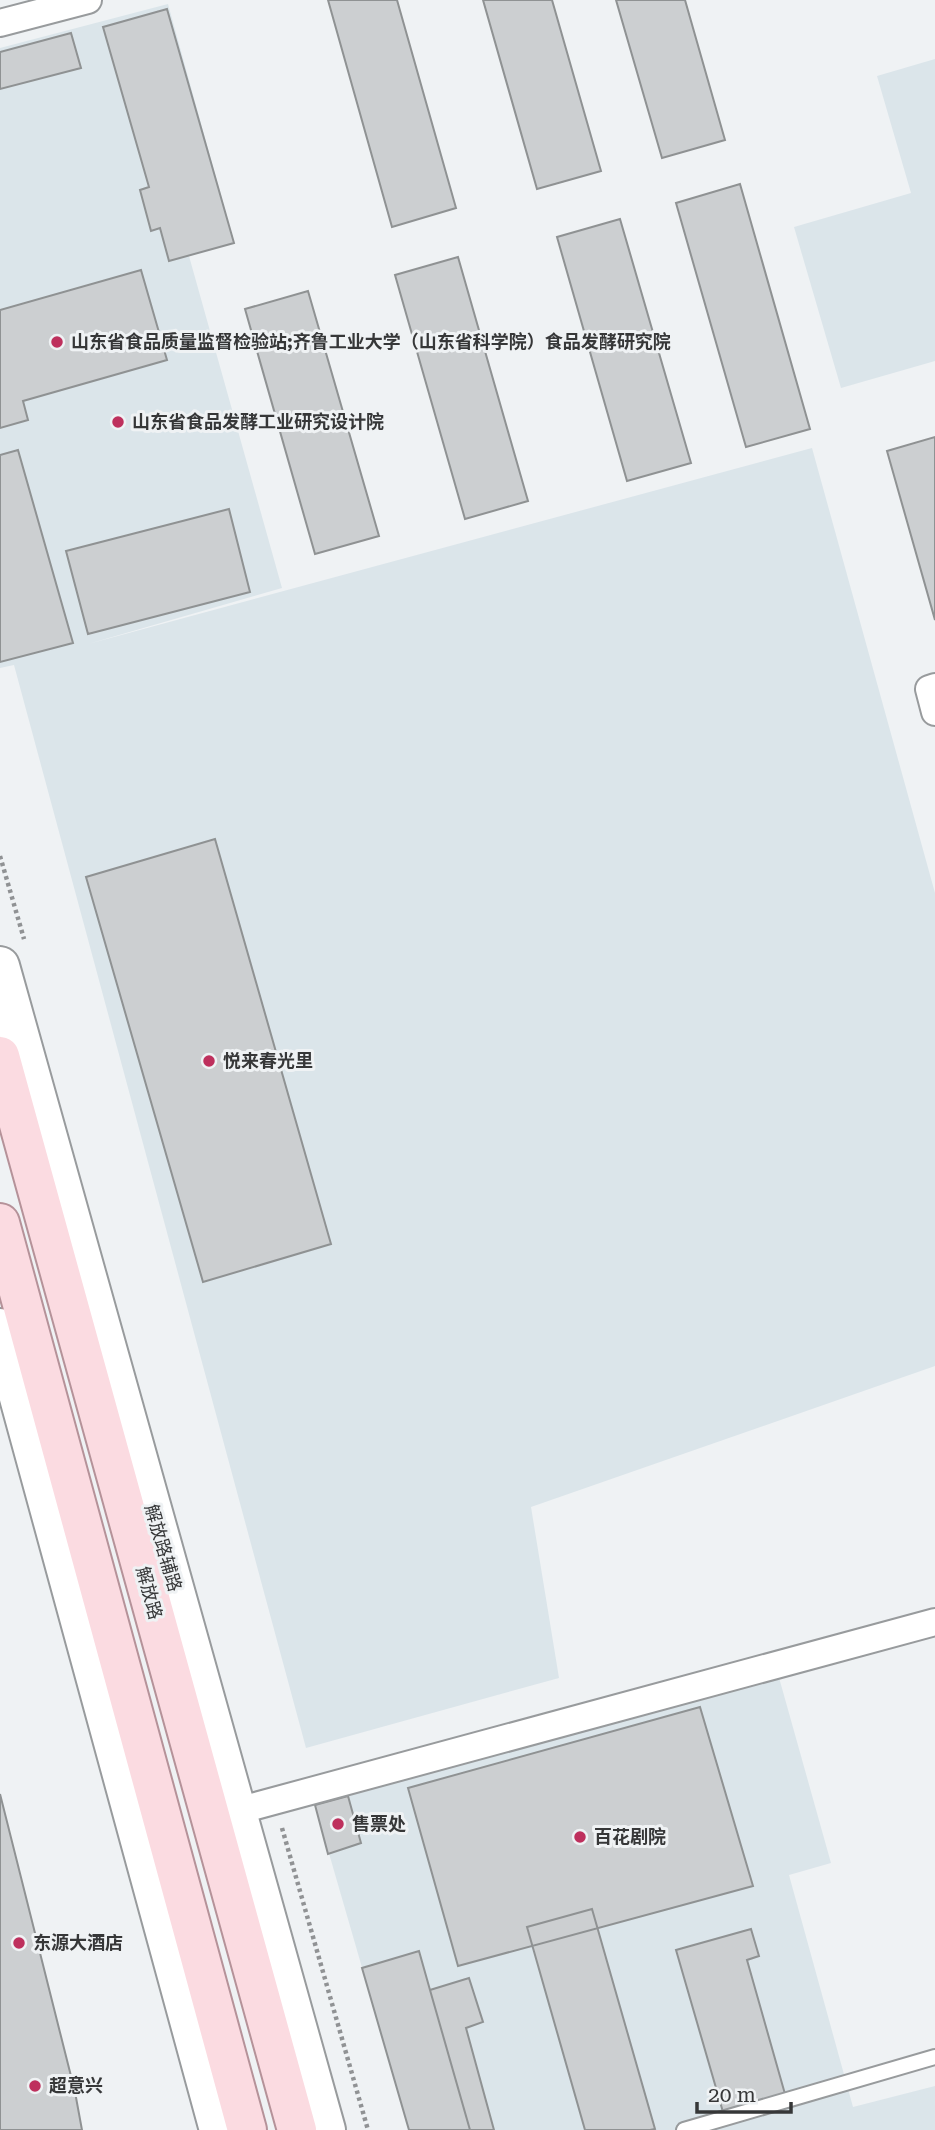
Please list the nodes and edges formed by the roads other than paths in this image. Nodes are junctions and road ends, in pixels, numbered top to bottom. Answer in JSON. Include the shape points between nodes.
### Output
{"nodes":[{"id":1,"x":88,"y":0,"type":"edge"},
{"id":2,"x":0,"y":23,"type":"edge"},
{"id":3,"x":935,"y":687,"type":"edge"},
{"id":4,"x":935,"y":712,"type":"edge"},
{"id":5,"x":0,"y":966,"type":"edge"},
{"id":6,"x":0,"y":1056,"type":"edge"},
{"id":7,"x":0,"y":1223,"type":"edge"},
{"id":8,"x":0,"y":1328,"type":"edge"},
{"id":9,"x":935,"y":1622,"type":"edge"},
{"id":10,"x":237,"y":1811,"type":"junction"},
{"id":11,"x":935,"y":2057,"type":"edge"},
{"id":12,"x":219,"y":2130,"type":"edge"},
{"id":13,"x":247,"y":2130,"type":"edge"},
{"id":14,"x":297,"y":2130,"type":"edge"},
{"id":15,"x":326,"y":2130,"type":"edge"},
{"id":16,"x":684,"y":2130,"type":"edge"}],
"edges":[{"from":1,"to":2,"type":"street"},
{"from":3,"to":4,"type":"street","via":[[929,689]]},
{"from":5,"to":10,"type":"street","name":"解放路辅路"},
{"from":6,"to":14,"type":"main road","name":"解放路"},
{"from":7,"to":13,"type":"main road"},
{"from":8,"to":12,"type":"street"},
{"from":9,"to":10,"type":"street"},
{"from":10,"to":15,"type":"street","name":"解放路辅路"},
{"from":11,"to":16,"type":"lane"}]}
